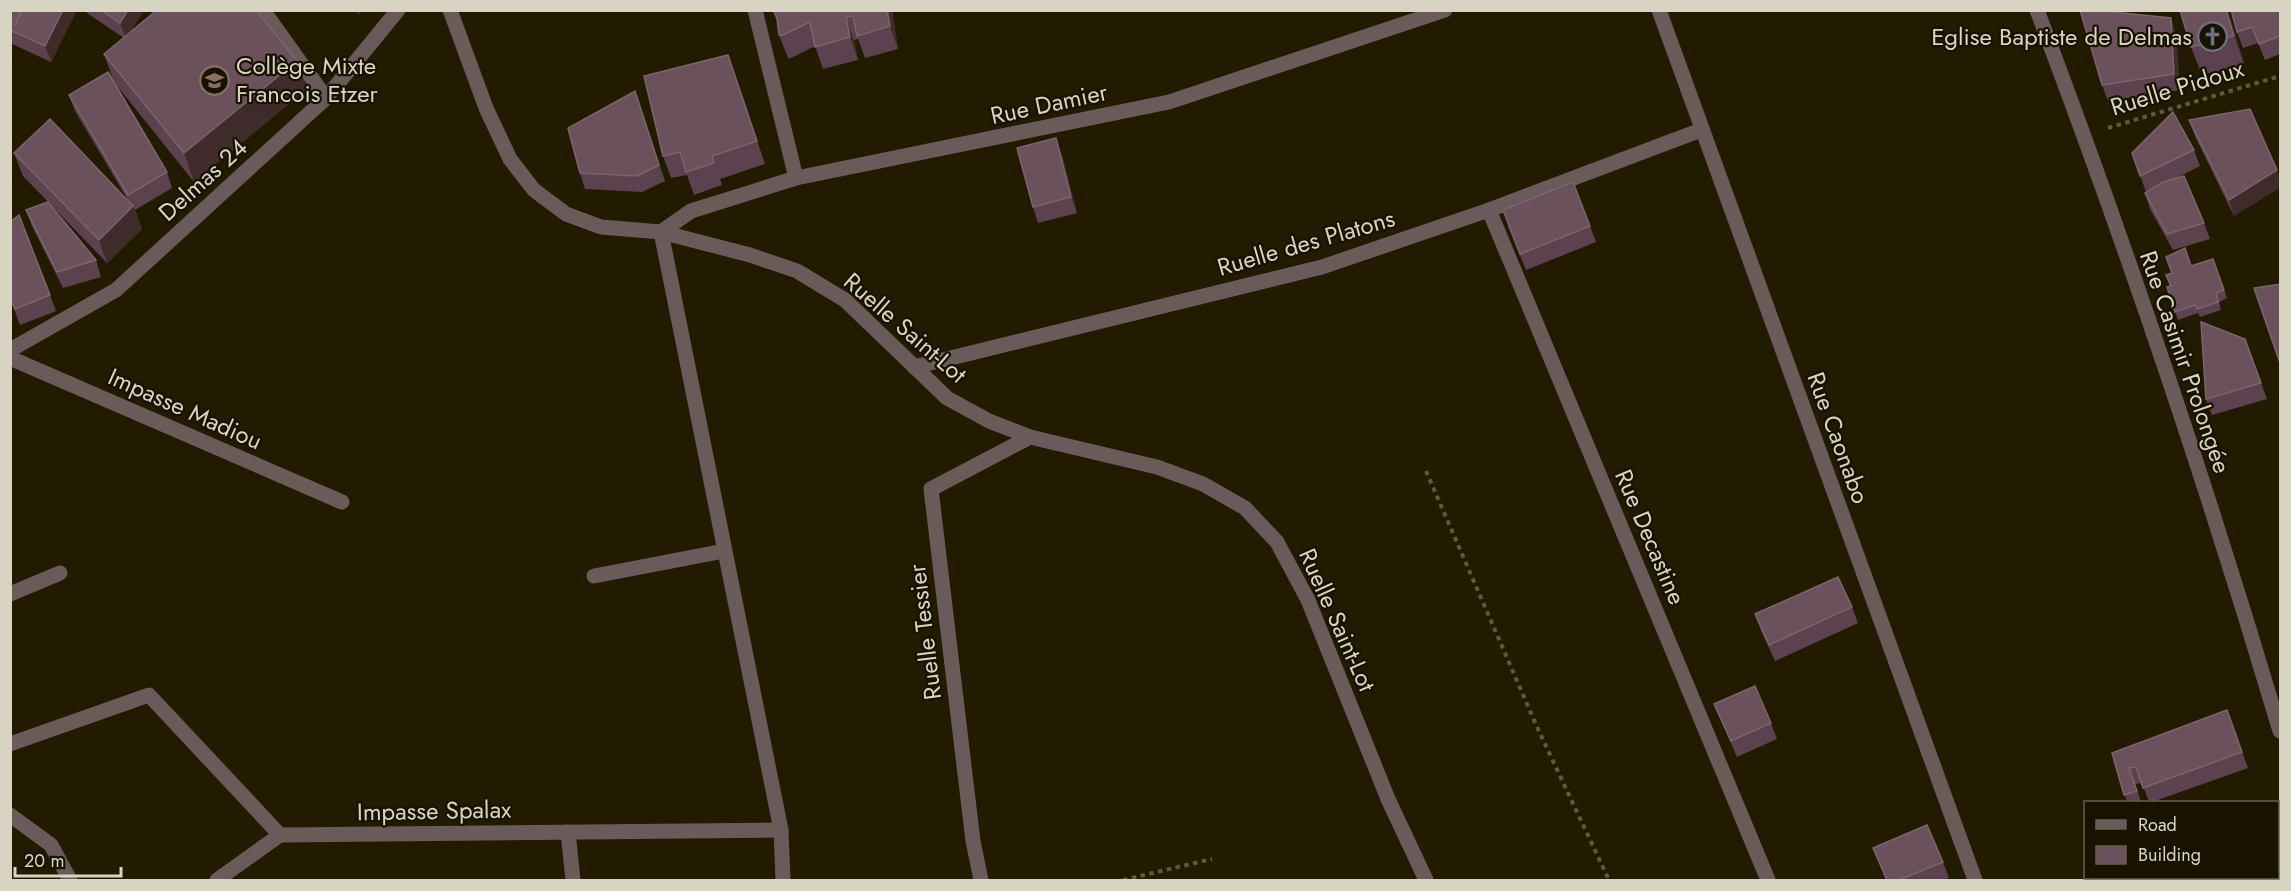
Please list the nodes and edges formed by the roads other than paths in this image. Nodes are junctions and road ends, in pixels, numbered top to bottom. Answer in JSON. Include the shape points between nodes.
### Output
{"nodes":[{"id":1,"x":263,"y":10,"type":"edge"},
{"id":2,"x":398,"y":10,"type":"edge"},
{"id":3,"x":450,"y":10,"type":"edge"},
{"id":4,"x":755,"y":10,"type":"edge"},
{"id":5,"x":1445,"y":10,"type":"edge"},
{"id":6,"x":1659,"y":10,"type":"edge"},
{"id":7,"x":2037,"y":10,"type":"edge"},
{"id":8,"x":326,"y":98,"type":"junction"},
{"id":9,"x":1701,"y":130,"type":"junction"},
{"id":10,"x":796,"y":178,"type":"junction"},
{"id":11,"x":1489,"y":210,"type":"junction"},
{"id":12,"x":661,"y":232,"type":"junction"},
{"id":13,"x":10,"y":350,"type":"edge"},
{"id":14,"x":10,"y":358,"type":"edge"},
{"id":15,"x":914,"y":367,"type":"junction"},
{"id":16,"x":1030,"y":437,"type":"junction"},
{"id":17,"x":342,"y":502,"type":"dead end"},
{"id":18,"x":724,"y":551,"type":"junction"},
{"id":19,"x":60,"y":573,"type":"dead end"},
{"id":20,"x":594,"y":576,"type":"dead end"},
{"id":21,"x":10,"y":594,"type":"edge"},
{"id":22,"x":2280,"y":731,"type":"edge"},
{"id":23,"x":10,"y":744,"type":"edge"},
{"id":24,"x":10,"y":815,"type":"edge"},
{"id":25,"x":781,"y":830,"type":"junction"},
{"id":26,"x":568,"y":832,"type":"junction"},
{"id":27,"x":280,"y":835,"type":"junction"},
{"id":28,"x":70,"y":880,"type":"edge"},
{"id":29,"x":217,"y":880,"type":"edge"},
{"id":30,"x":573,"y":880,"type":"edge"},
{"id":31,"x":783,"y":880,"type":"edge"},
{"id":32,"x":981,"y":880,"type":"edge"},
{"id":33,"x":1426,"y":880,"type":"edge"},
{"id":34,"x":1768,"y":880,"type":"edge"},
{"id":35,"x":1975,"y":880,"type":"edge"}],
"edges":[{"from":1,"to":8,"type":"street"},
{"from":2,"to":8,"type":"street","name":"Delmas 24"},
{"from":3,"to":12,"type":"street","name":"Ruelle Saint-Lot","via":[[510,159],[534,190],[566,214],[601,227]]},
{"from":4,"to":10,"type":"street"},
{"from":5,"to":10,"type":"street","name":"Rue Damier","via":[[1169,102]]},
{"from":6,"to":9,"type":"street","name":"Rue Caonabo"},
{"from":7,"to":22,"type":"street","name":"Rue Casimir Prolongée","via":[[2084,135],[2232,571]]},
{"from":8,"to":13,"type":"street","name":"Delmas 24","via":[[116,290]]},
{"from":9,"to":11,"type":"street","name":"Ruelle des Platons"},
{"from":9,"to":35,"type":"street","name":"Rue Caonabo"},
{"from":10,"to":12,"type":"street","name":"Rue Damier","via":[[691,211]]},
{"from":11,"to":15,"type":"street","name":"Ruelle des Platons","via":[[1322,267]]},
{"from":11,"to":34,"type":"street","name":"Rue Decastine"},
{"from":12,"to":15,"type":"street","name":"Ruelle Saint-Lot","via":[[750,255],[797,272],[844,300]]},
{"from":12,"to":18,"type":"street"},
{"from":14,"to":17,"type":"street","name":"Impasse Madiou"},
{"from":15,"to":16,"type":"street","name":"Ruelle Saint-Lot","via":[[947,398]]},
{"from":16,"to":32,"type":"street","name":"Ruelle Tessier","via":[[931,489]]},
{"from":16,"to":33,"type":"street","name":"Ruelle Saint-Lot","via":[[1157,467],[1203,484],[1245,508],[1277,542],[1308,600],[1388,799]]},
{"from":18,"to":20,"type":"street"},
{"from":18,"to":25,"type":"street"},
{"from":19,"to":21,"type":"street"},
{"from":23,"to":27,"type":"street","via":[[149,695]]},
{"from":24,"to":28,"type":"street","via":[[51,845]]},
{"from":25,"to":26,"type":"street","name":"Impasse Spalax"},
{"from":25,"to":31,"type":"street"},
{"from":26,"to":27,"type":"street","name":"Impasse Spalax"},
{"from":26,"to":30,"type":"street"},
{"from":27,"to":29,"type":"street"}]}
